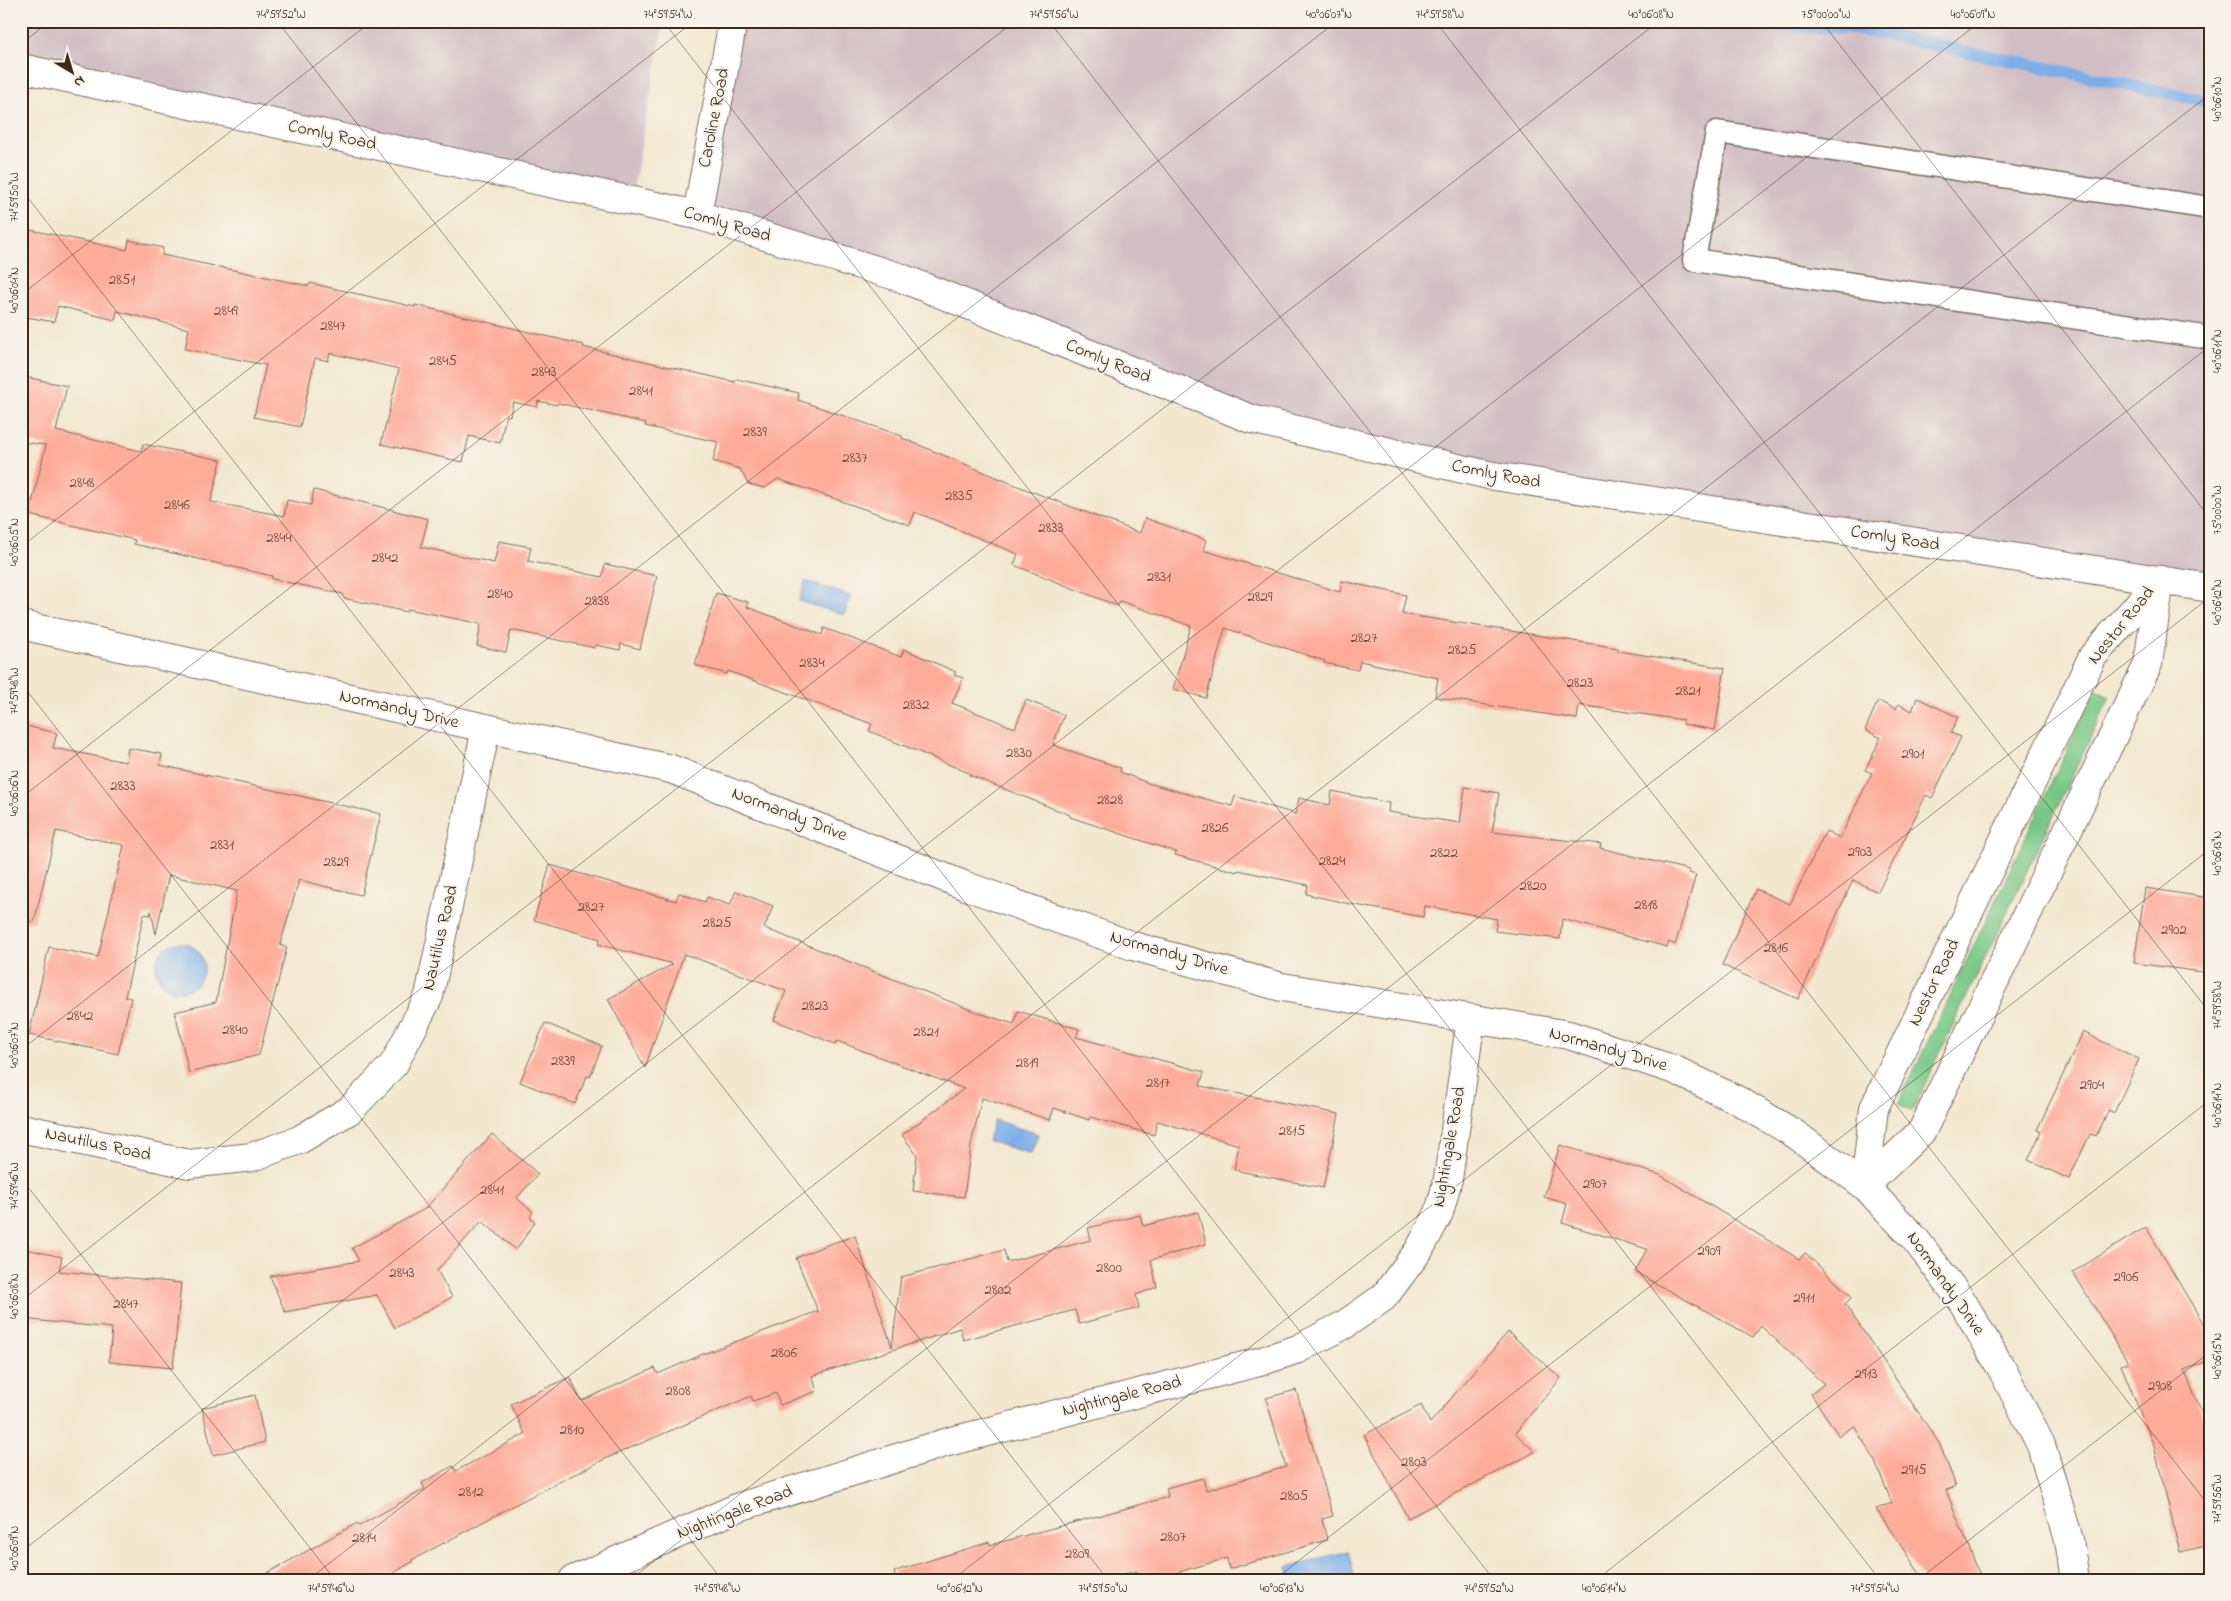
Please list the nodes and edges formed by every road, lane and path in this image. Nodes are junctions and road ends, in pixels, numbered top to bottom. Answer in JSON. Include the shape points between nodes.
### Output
{"nodes":[{"id":1,"x":733,"y":21,"type":"edge"},
{"id":2,"x":21,"y":68,"type":"edge"},
{"id":3,"x":2210,"y":208,"type":"edge"},
{"id":4,"x":697,"y":215,"type":"junction"},
{"id":5,"x":2210,"y":338,"type":"edge"},
{"id":6,"x":2160,"y":580,"type":"junction"},
{"id":7,"x":2210,"y":588,"type":"edge"},
{"id":8,"x":21,"y":625,"type":"edge"},
{"id":9,"x":486,"y":729,"type":"junction"},
{"id":10,"x":1471,"y":1019,"type":"junction"},
{"id":11,"x":21,"y":1128,"type":"edge"},
{"id":12,"x":1866,"y":1186,"type":"junction"},
{"id":13,"x":573,"y":1580,"type":"edge"},
{"id":14,"x":2075,"y":1580,"type":"edge"}],
"edges":[{"from":1,"to":4,"type":"street","name":"Caroline Road"},
{"from":2,"to":4,"type":"street","name":"Comly Road"},
{"from":3,"to":5,"type":"lane","via":[[1717,132],[1694,260]]},
{"from":4,"to":6,"type":"street","name":"Comly Road","via":[[899,278],[1251,419],[1488,475]]},
{"from":6,"to":7,"type":"street","name":"Comly Road"},
{"from":6,"to":12,"type":"street","name":"Nestor Road","via":[[2094,656],[1874,1108]]},
{"from":6,"to":12,"type":"street","name":"Nestor Road","via":[[2148,664],[1922,1131]]},
{"from":8,"to":9,"type":"street","name":"Normandy Drive"},
{"from":9,"to":10,"type":"street","name":"Normandy Drive","via":[[671,769],[966,886],[1133,946],[1282,987]]},
{"from":9,"to":11,"type":"street","name":"Nautilus Road","via":[[429,996],[394,1064],[350,1110],[299,1140],[252,1157],[189,1164]]},
{"from":10,"to":12,"type":"street","name":"Normandy Drive","via":[[1569,1035],[1675,1070],[1739,1101],[1795,1134]]},
{"from":10,"to":13,"type":"street","name":"Nightingale Road","via":[[1448,1179],[1439,1214],[1419,1250],[1384,1297],[1344,1326],[1298,1349],[1259,1362],[948,1442],[739,1507]]},
{"from":12,"to":14,"type":"street","name":"Normandy Drive","via":[[1915,1239],[1962,1301],[2003,1371],[2041,1445],[2069,1540]]}]}
